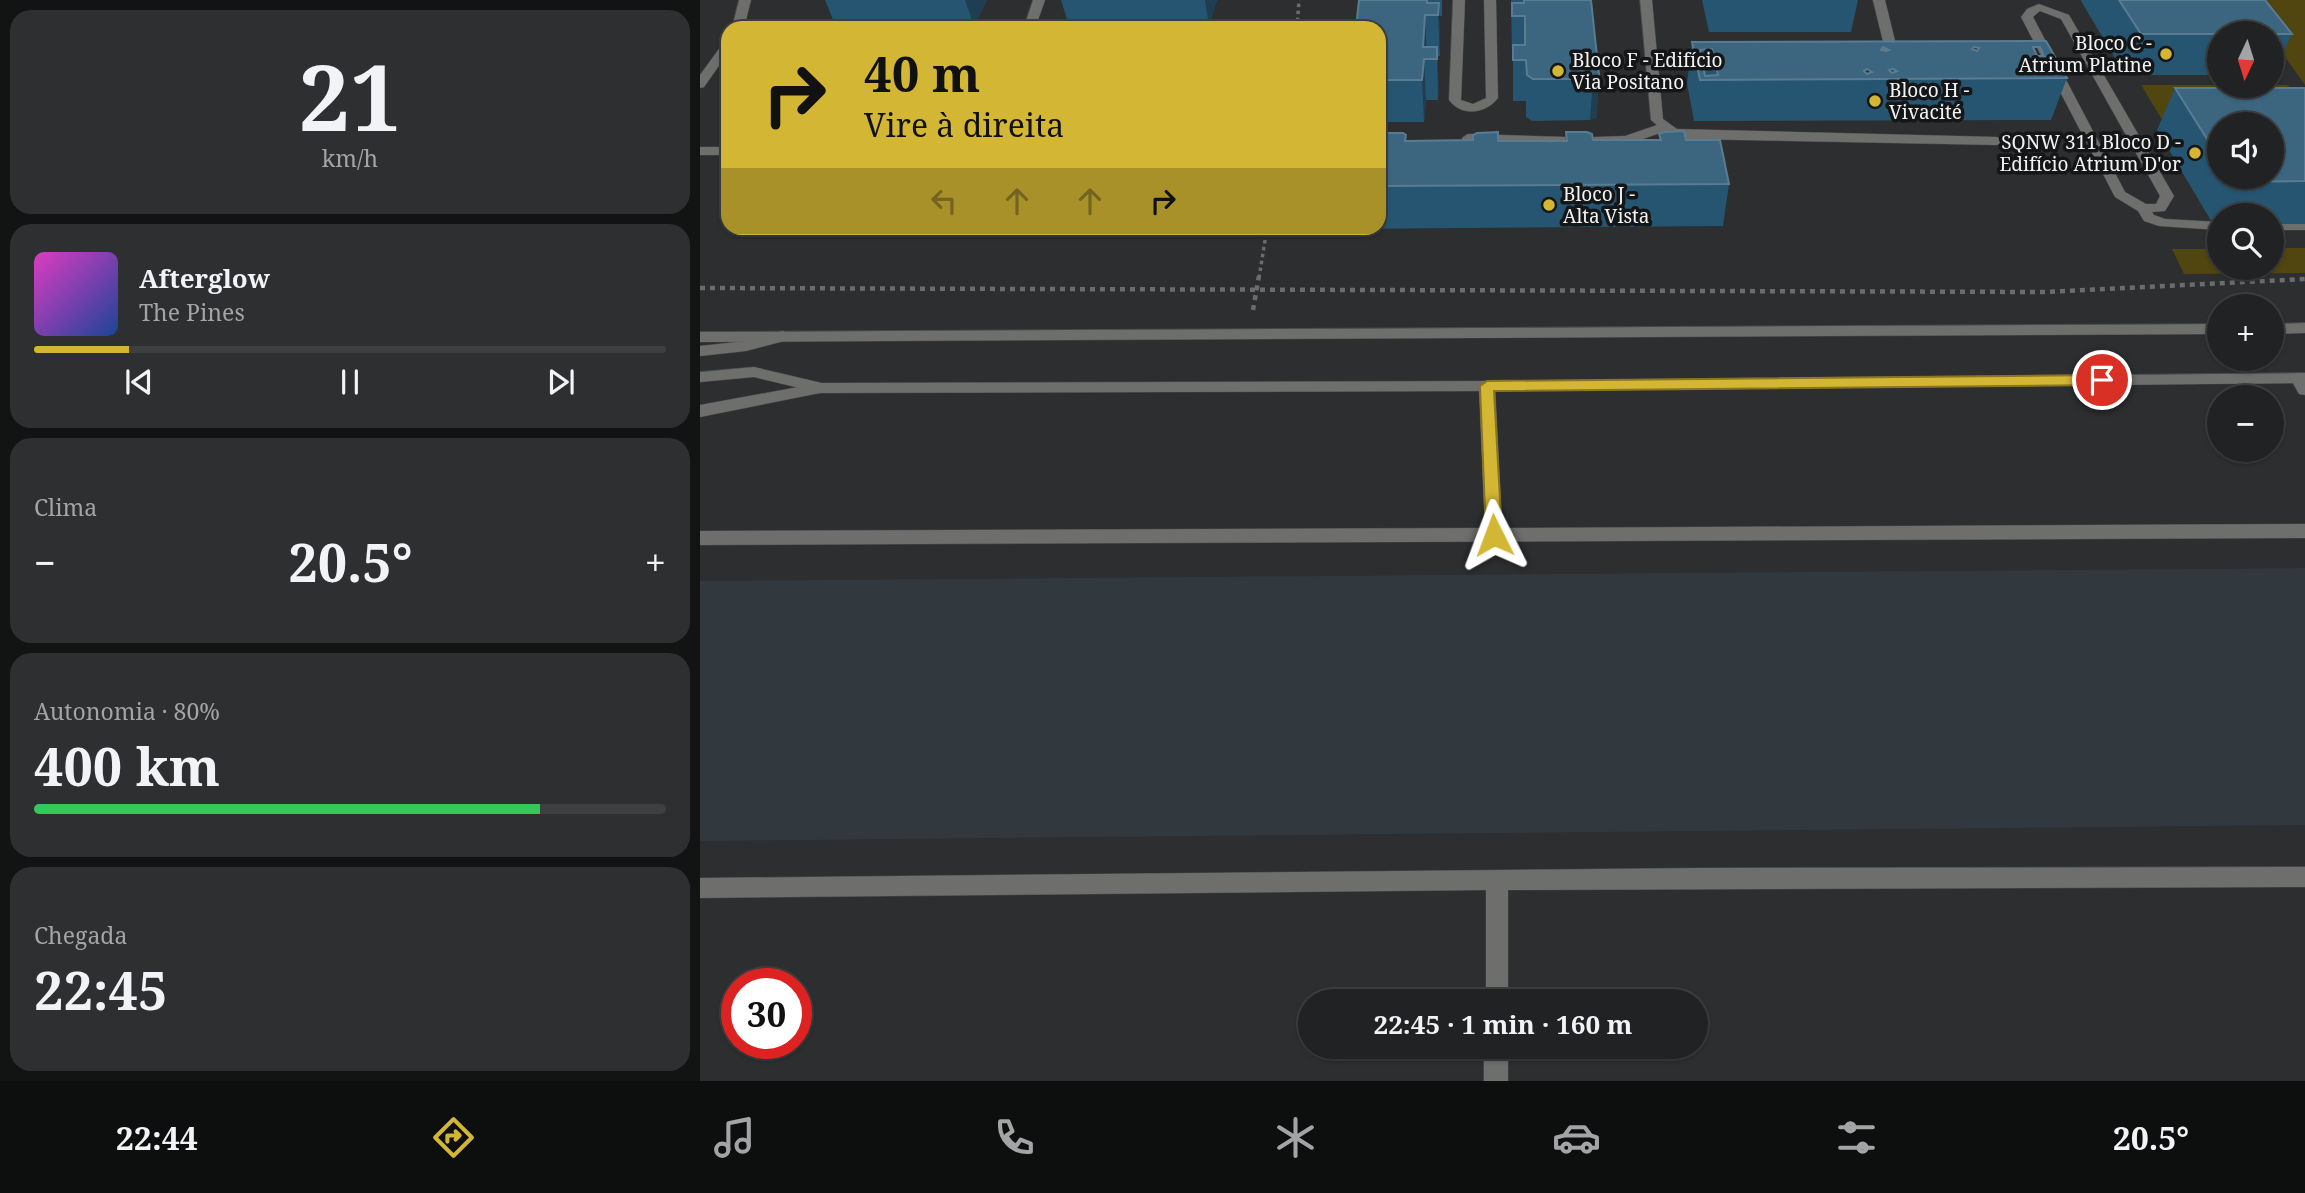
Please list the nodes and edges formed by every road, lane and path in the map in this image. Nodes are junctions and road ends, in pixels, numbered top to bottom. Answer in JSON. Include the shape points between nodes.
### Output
{"nodes":[{"id":1,"x":745,"y":0,"type":"edge"},
{"id":2,"x":1040,"y":0,"type":"edge"},
{"id":3,"x":1183,"y":0,"type":"edge"},
{"id":4,"x":1299,"y":0,"type":"edge"},
{"id":5,"x":1459,"y":0,"type":"edge"},
{"id":6,"x":1490,"y":0,"type":"edge"},
{"id":7,"x":1646,"y":0,"type":"edge"},
{"id":8,"x":1879,"y":0,"type":"edge"},
{"id":9,"x":2037,"y":4,"type":"edge"},
{"id":10,"x":740,"y":21,"type":"edge"},
{"id":11,"x":1032,"y":21,"type":"edge"},
{"id":12,"x":1173,"y":21,"type":"edge"},
{"id":13,"x":1298,"y":21,"type":"edge"},
{"id":14,"x":1842,"y":51,"type":"edge"},
{"id":15,"x":721,"y":54,"type":"edge"},
{"id":16,"x":714,"y":64,"type":"junction"},
{"id":17,"x":721,"y":64,"type":"edge"},
{"id":18,"x":700,"y":84,"type":"edge"},
{"id":19,"x":1663,"y":127,"type":"junction"},
{"id":20,"x":1468,"y":138,"type":"edge"},
{"id":21,"x":1997,"y":141,"type":"dead end"},
{"id":22,"x":700,"y":151,"type":"edge"},
{"id":23,"x":721,"y":151,"type":"edge"},
{"id":24,"x":2143,"y":208,"type":"junction"},
{"id":25,"x":2207,"y":225,"type":"edge"},
{"id":26,"x":2284,"y":226,"type":"edge"},
{"id":27,"x":2305,"y":226,"type":"edge"},
{"id":28,"x":1266,"y":235,"type":"edge"},
{"id":29,"x":2305,"y":279,"type":"edge"},
{"id":30,"x":700,"y":288,"type":"edge"},
{"id":31,"x":1256,"y":291,"type":"junction"},
{"id":32,"x":2305,"y":328,"type":"edge"},
{"id":33,"x":2207,"y":329,"type":"edge"},
{"id":34,"x":2284,"y":329,"type":"edge"},
{"id":35,"x":1249,"y":335,"type":"junction"},
{"id":36,"x":783,"y":336,"type":"junction"},
{"id":37,"x":700,"y":337,"type":"edge"},
{"id":38,"x":700,"y":351,"type":"edge"},
{"id":39,"x":700,"y":377,"type":"edge"},
{"id":40,"x":2303,"y":378,"type":"edge"},
{"id":41,"x":1487,"y":386,"type":"junction"},
{"id":42,"x":820,"y":388,"type":"junction"},
{"id":43,"x":700,"y":411,"type":"edge"},
{"id":44,"x":2305,"y":531,"type":"edge"},
{"id":45,"x":1494,"y":535,"type":"junction"},
{"id":46,"x":700,"y":538,"type":"edge"},
{"id":47,"x":2305,"y":877,"type":"edge"},
{"id":48,"x":1497,"y":880,"type":"junction"},
{"id":49,"x":700,"y":888,"type":"edge"},
{"id":50,"x":1497,"y":989,"type":"edge"},
{"id":51,"x":1496,"y":1059,"type":"edge"},
{"id":52,"x":1496,"y":1081,"type":"edge"}],
"edges":[{"from":1,"to":10,"type":"street"},
{"from":2,"to":11,"type":"street"},
{"from":3,"to":12,"type":"street"},
{"from":4,"to":13,"type":"path"},
{"from":5,"to":6,"type":"street","via":[[1455,100],[1474,108],[1492,98]]},
{"from":7,"to":19,"type":"street","via":[[1655,112]]},
{"from":8,"to":14,"type":"street","via":[[1891,49]]},
{"from":9,"to":24,"type":"street","via":[[2027,17],[2033,29],[2120,194]]},
{"from":9,"to":24,"type":"street","via":[[2065,17],[2167,196],[2160,208]]},
{"from":15,"to":16,"type":"street"},
{"from":16,"to":17,"type":"street"},
{"from":16,"to":18,"type":"street"},
{"from":19,"to":20,"type":"street","via":[[1627,140]]},
{"from":19,"to":21,"type":"street","via":[[1688,135]]},
{"from":22,"to":23,"type":"street"},
{"from":24,"to":25,"type":"street","via":[[2149,218],[2164,223]]},
{"from":26,"to":27,"type":"street"},
{"from":28,"to":31,"type":"path"},
{"from":29,"to":31,"type":"path","via":[[2047,292]]},
{"from":30,"to":31,"type":"path"},
{"from":31,"to":35,"type":"path"},
{"from":32,"to":34,"type":"street"},
{"from":33,"to":35,"type":"street"},
{"from":35,"to":36,"type":"street"},
{"from":36,"to":37,"type":"street"},
{"from":36,"to":38,"type":"street"},
{"from":39,"to":42,"type":"street","via":[[754,372]]},
{"from":40,"to":41,"type":"street"},
{"from":41,"to":42,"type":"street"},
{"from":41,"to":45,"type":"street"},
{"from":42,"to":43,"type":"street"},
{"from":44,"to":45,"type":"street"},
{"from":45,"to":46,"type":"street"},
{"from":47,"to":48,"type":"street"},
{"from":48,"to":49,"type":"street"},
{"from":48,"to":50,"type":"street"},
{"from":51,"to":52,"type":"street"}]}
